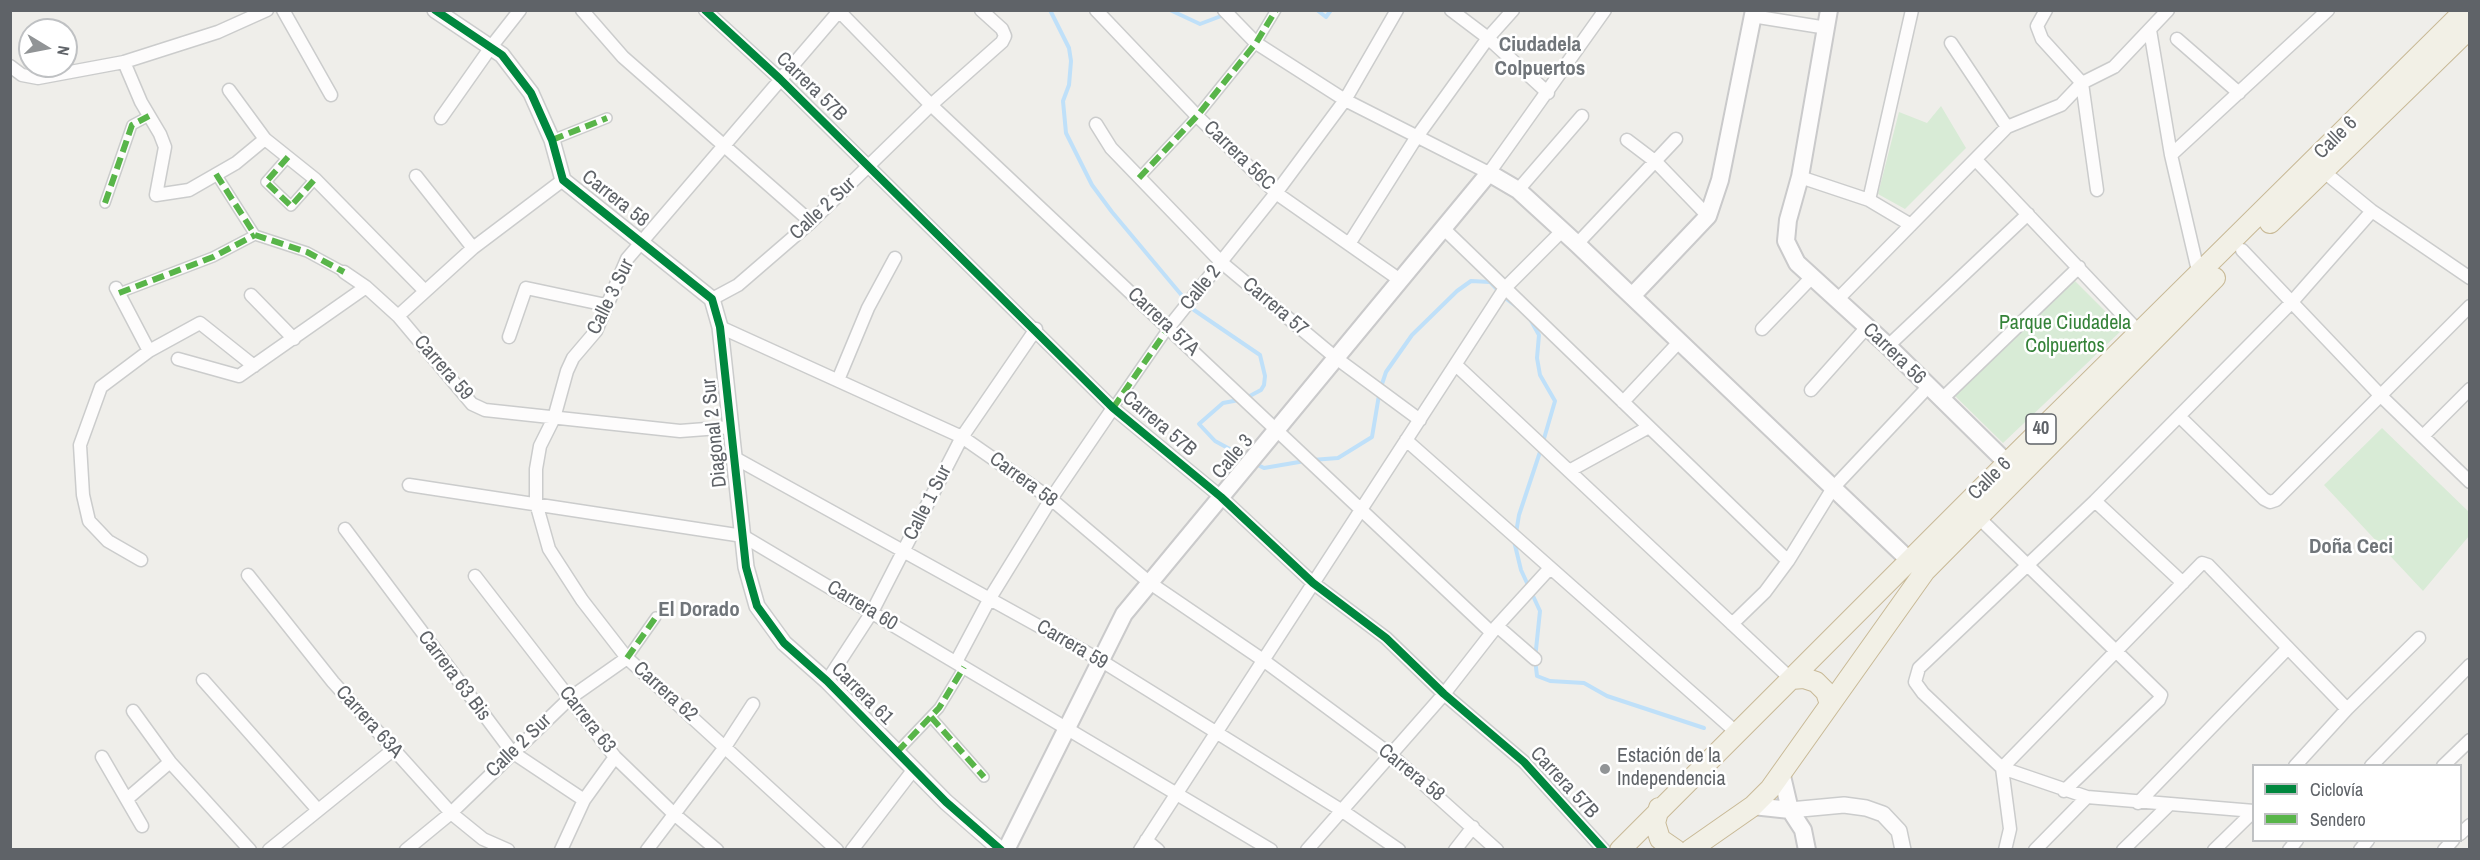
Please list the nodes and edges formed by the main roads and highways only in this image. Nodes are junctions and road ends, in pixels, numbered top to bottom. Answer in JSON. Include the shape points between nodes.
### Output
{"nodes":[{"id":1,"x":1829,"y":10,"type":"edge"},
{"id":2,"x":2465,"y":10,"type":"edge"},
{"id":3,"x":1753,"y":13,"type":"edge"},
{"id":4,"x":2469,"y":28,"type":"edge"},
{"id":5,"x":1633,"y":295,"type":"junction"},
{"id":6,"x":2007,"y":462,"type":"junction"},
{"id":7,"x":1910,"y":561,"type":"junction"},
{"id":8,"x":1791,"y":679,"type":"junction"},
{"id":9,"x":1830,"y":704,"type":"junction"},
{"id":10,"x":1782,"y":776,"type":"junction"},
{"id":11,"x":1753,"y":806,"type":"junction"},
{"id":12,"x":1659,"y":808,"type":"junction"},
{"id":13,"x":1790,"y":810,"type":"junction"},
{"id":14,"x":1004,"y":849,"type":"edge"},
{"id":15,"x":1620,"y":849,"type":"edge"},
{"id":16,"x":1676,"y":849,"type":"edge"},
{"id":17,"x":1690,"y":849,"type":"edge"},
{"id":18,"x":1807,"y":849,"type":"edge"}],
"edges":[{"from":1,"to":6,"type":"main road","name":"Carrera 56","via":[[1786,241],[1797,263]]},
{"from":2,"to":6,"type":"highway","name":"Calle 6","number":"40"},
{"from":3,"to":5,"type":"main road","via":[[1720,180],[1708,216]]},
{"from":4,"to":9,"type":"highway","name":"Calle 6","number":"40","via":[[2242,250],[1925,571]]},
{"from":5,"to":7,"type":"main road","via":[[1678,343]]},
{"from":5,"to":14,"type":"main road","name":"Calle 3","via":[[1518,190],[1489,173],[1124,614]]},
{"from":6,"to":7,"type":"highway","name":"Calle 6","number":"40"},
{"from":7,"to":8,"type":"highway","name":"Calle 6","number":"40"},
{"from":8,"to":9,"type":"highway","via":[[1816,682],[1826,692]]},
{"from":8,"to":12,"type":"highway","name":"Calle 6","number":"40"},
{"from":9,"to":10,"type":"highway","name":"Calle 6","number":"40"},
{"from":10,"to":11,"type":"highway","name":"Calle 6","number":"40"},
{"from":10,"to":13,"type":"main road"},
{"from":11,"to":13,"type":"main road"},
{"from":11,"to":17,"type":"highway","name":"Calle 6","number":"40"},
{"from":12,"to":15,"type":"highway","name":"Calle 6","number":"40"},
{"from":12,"to":16,"type":"highway","via":[[1655,823],[1660,839]]},
{"from":13,"to":18,"type":"main road","via":[[1803,830]]}]}
